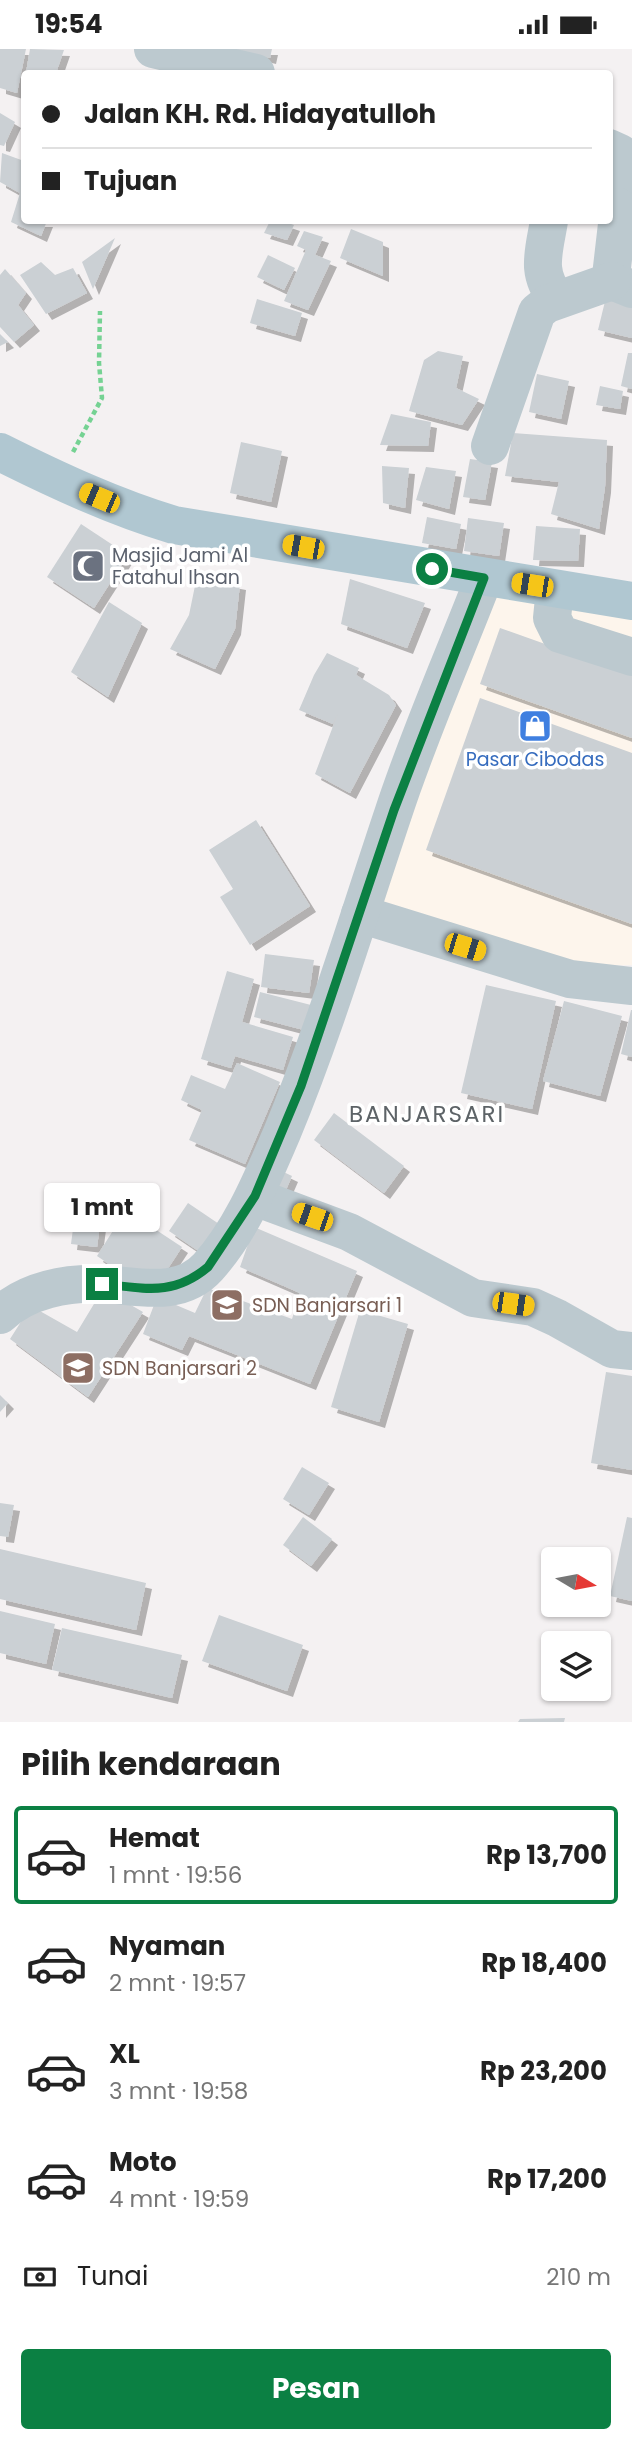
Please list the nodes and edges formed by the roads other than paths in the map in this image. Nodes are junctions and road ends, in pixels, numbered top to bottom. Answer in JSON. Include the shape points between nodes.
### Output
{"nodes":[{"id":1,"x":153,"y":49,"type":"edge"},
{"id":2,"x":243,"y":70,"type":"edge"},
{"id":3,"x":613,"y":150,"type":"edge"},
{"id":4,"x":625,"y":208,"type":"edge"},
{"id":5,"x":549,"y":224,"type":"edge"},
{"id":6,"x":622,"y":285,"type":"edge"},
{"id":7,"x":557,"y":299,"type":"junction"},
{"id":8,"x":490,"y":446,"type":"dead end"},
{"id":9,"x":0,"y":452,"type":"edge"},
{"id":10,"x":484,"y":578,"type":"junction"},
{"id":11,"x":555,"y":589,"type":"junction"},
{"id":12,"x":632,"y":601,"type":"edge"},
{"id":13,"x":632,"y":657,"type":"edge"},
{"id":14,"x":360,"y":914,"type":"junction"},
{"id":15,"x":632,"y":986,"type":"edge"},
{"id":16,"x":255,"y":1196,"type":"junction"},
{"id":17,"x":0,"y":1315,"type":"edge"},
{"id":18,"x":632,"y":1351,"type":"edge"}],
"edges":[{"from":1,"to":2,"type":"street"},
{"from":3,"to":4,"type":"street","via":[[623,161]]},
{"from":4,"to":6,"type":"street","via":[[611,269]]},
{"from":5,"to":7,"type":"street","via":[[542,272]]},
{"from":6,"to":7,"type":"street"},
{"from":7,"to":8,"type":"street","via":[[537,312]]},
{"from":9,"to":10,"type":"main road","via":[[57,480],[174,525]]},
{"from":10,"to":11,"type":"main road"},
{"from":10,"to":14,"type":"street","via":[[394,810]]},
{"from":11,"to":12,"type":"main road"},
{"from":11,"to":13,"type":"street","via":[[552,618],[560,634]]},
{"from":14,"to":15,"type":"street","via":[[570,979]]},
{"from":14,"to":16,"type":"street","via":[[301,1086]]},
{"from":16,"to":17,"type":"street","via":[[208,1267],[186,1281],[164,1289],[76,1285],[31,1294]]},
{"from":16,"to":18,"type":"street","via":[[349,1232],[473,1298],[533,1307],[612,1349]]}]}
